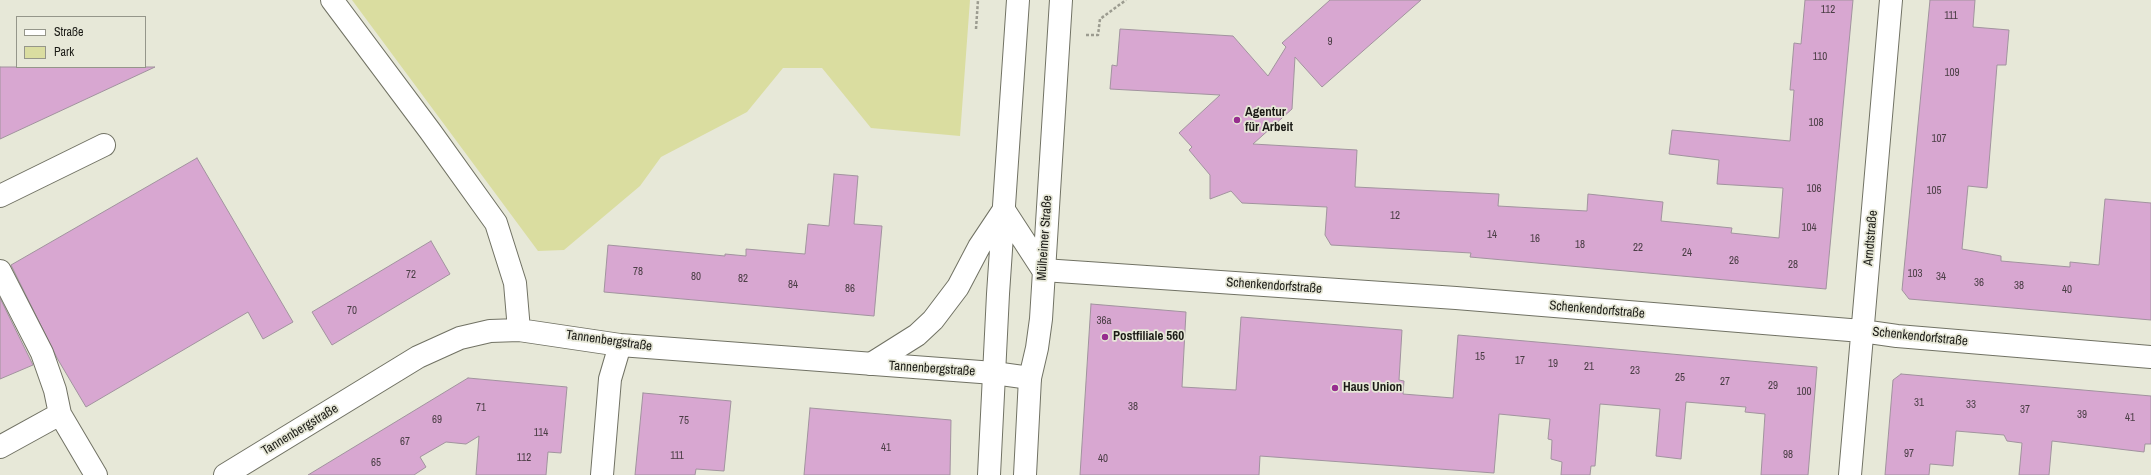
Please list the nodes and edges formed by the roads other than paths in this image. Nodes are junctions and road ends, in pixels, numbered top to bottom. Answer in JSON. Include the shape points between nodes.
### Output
{"nodes":[{"id":1,"x":332,"y":0,"type":"edge"},
{"id":2,"x":1018,"y":0,"type":"edge"},
{"id":3,"x":1062,"y":0,"type":"edge"},
{"id":4,"x":1892,"y":0,"type":"edge"},
{"id":5,"x":104,"y":145,"type":"dead end"},
{"id":6,"x":0,"y":196,"type":"edge"},
{"id":7,"x":1004,"y":210,"type":"junction"},
{"id":8,"x":1043,"y":270,"type":"junction"},
{"id":9,"x":0,"y":271,"type":"edge"},
{"id":10,"x":519,"y":330,"type":"junction"},
{"id":11,"x":1862,"y":331,"type":"junction"},
{"id":12,"x":620,"y":345,"type":"junction"},
{"id":13,"x":2151,"y":357,"type":"edge"},
{"id":14,"x":871,"y":364,"type":"junction"},
{"id":15,"x":994,"y":373,"type":"junction"},
{"id":16,"x":1030,"y":378,"type":"junction"},
{"id":17,"x":60,"y":414,"type":"junction"},
{"id":18,"x":0,"y":447,"type":"edge"},
{"id":19,"x":96,"y":475,"type":"edge"},
{"id":20,"x":225,"y":475,"type":"edge"},
{"id":21,"x":602,"y":475,"type":"edge"},
{"id":22,"x":989,"y":475,"type":"edge"},
{"id":23,"x":1025,"y":475,"type":"edge"},
{"id":24,"x":1850,"y":475,"type":"edge"}],
"edges":[{"from":1,"to":10,"type":"street","via":[[496,223],[515,283]]},
{"from":2,"to":7,"type":"street"},
{"from":3,"to":8,"type":"street","name":"Mülheimer Straße"},
{"from":4,"to":11,"type":"street","name":"Arndtstraße"},
{"from":5,"to":6,"type":"street"},
{"from":7,"to":8,"type":"street"},
{"from":7,"to":14,"type":"street","via":[[979,247],[958,287],[933,320],[917,335]]},
{"from":7,"to":15,"type":"street"},
{"from":8,"to":11,"type":"street","name":"Schenkendorfstraße","via":[[1448,298]]},
{"from":8,"to":16,"type":"street","name":"Mülheimer Straße","via":[[1041,319]]},
{"from":9,"to":17,"type":"street","via":[[42,353]]},
{"from":10,"to":12,"type":"street","name":"Tannenbergstraße"},
{"from":10,"to":20,"type":"street","name":"Tannenbergstraße","via":[[490,331],[460,338],[418,357]]},
{"from":11,"to":13,"type":"street","name":"Schenkendorfstraße"},
{"from":11,"to":24,"type":"street","name":"Arndtstraße"},
{"from":12,"to":14,"type":"street","name":"Tannenbergstraße"},
{"from":12,"to":21,"type":"street","via":[[610,379]]},
{"from":14,"to":15,"type":"street","name":"Tannenbergstraße"},
{"from":15,"to":16,"type":"street","name":"Tannenbergstraße"},
{"from":15,"to":22,"type":"street"},
{"from":16,"to":23,"type":"street","name":"Mülheimer Straße"},
{"from":17,"to":18,"type":"street"},
{"from":17,"to":19,"type":"street"}]}
